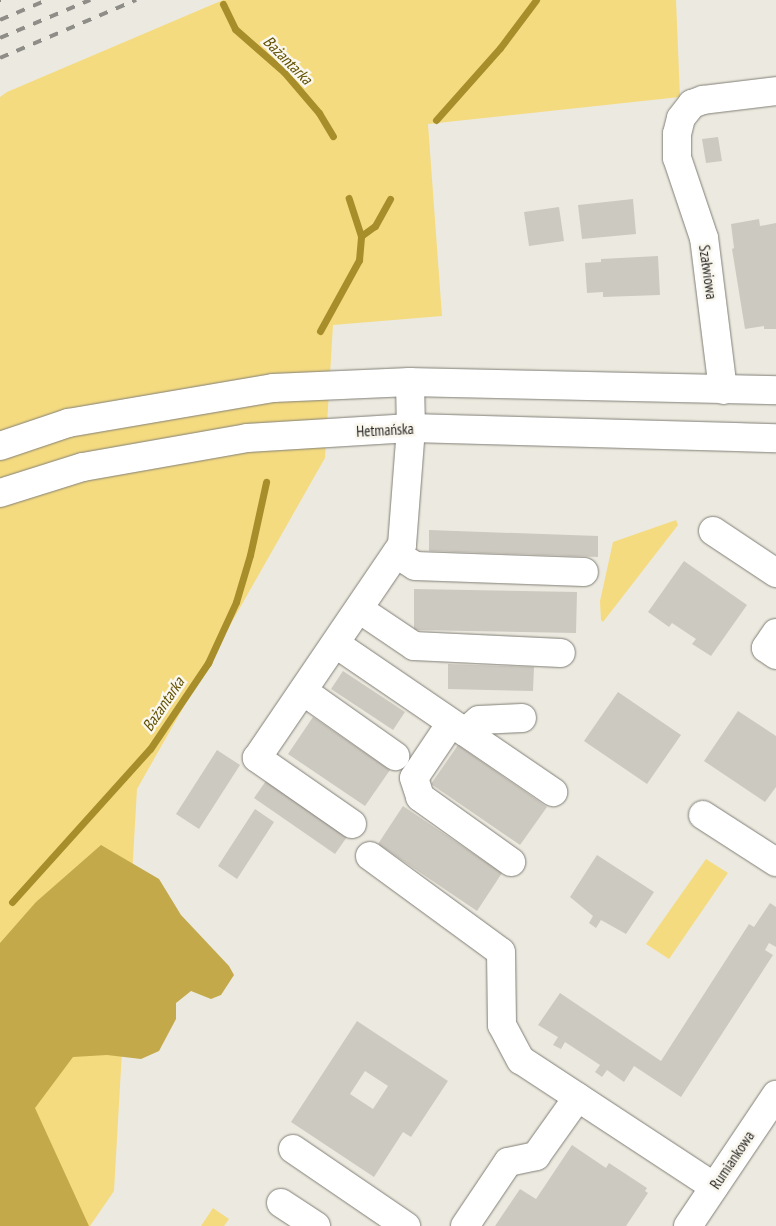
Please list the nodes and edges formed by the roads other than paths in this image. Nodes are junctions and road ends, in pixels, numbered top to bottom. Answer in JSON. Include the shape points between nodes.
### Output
{"nodes":[{"id":1,"x":776,"y":91,"type":"edge"},
{"id":2,"x":410,"y":382,"type":"junction"},
{"id":3,"x":723,"y":390,"type":"junction"},
{"id":4,"x":776,"y":390,"type":"edge"},
{"id":5,"x":411,"y":428,"type":"junction"},
{"id":6,"x":776,"y":438,"type":"edge"},
{"id":7,"x":1,"y":444,"type":"edge"},
{"id":8,"x":0,"y":493,"type":"edge"},
{"id":9,"x":712,"y":531,"type":"dead end"},
{"id":10,"x":396,"y":554,"type":"junction"},
{"id":11,"x":584,"y":572,"type":"dead end"},
{"id":12,"x":776,"y":573,"type":"edge"},
{"id":13,"x":359,"y":608,"type":"junction"},
{"id":14,"x":776,"y":633,"type":"edge"},
{"id":15,"x":336,"y":644,"type":"junction"},
{"id":16,"x":561,"y":653,"type":"dead end"},
{"id":17,"x":776,"y":655,"type":"edge"},
{"id":18,"x":303,"y":691,"type":"junction"},
{"id":19,"x":522,"y":718,"type":"dead end"},
{"id":20,"x":458,"y":728,"type":"junction"},
{"id":21,"x":395,"y":756,"type":"dead end"},
{"id":22,"x":553,"y":792,"type":"dead end"},
{"id":23,"x":703,"y":815,"type":"dead end"},
{"id":24,"x":352,"y":824,"type":"dead end"},
{"id":25,"x":370,"y":856,"type":"dead end"},
{"id":26,"x":511,"y":862,"type":"dead end"},
{"id":27,"x":776,"y":862,"type":"edge"},
{"id":28,"x":776,"y":1095,"type":"edge"},
{"id":29,"x":578,"y":1097,"type":"junction"},
{"id":30,"x":293,"y":1149,"type":"dead end"},
{"id":31,"x":714,"y":1187,"type":"junction"},
{"id":32,"x":281,"y":1203,"type":"dead end"},
{"id":33,"x":316,"y":1226,"type":"edge"},
{"id":34,"x":406,"y":1226,"type":"edge"},
{"id":35,"x":465,"y":1226,"type":"edge"},
{"id":36,"x":688,"y":1226,"type":"edge"}],
"edges":[{"from":1,"to":3,"type":"main road","name":"Szałwiowa","via":[[692,104],[681,118],[677,134],[677,158],[704,238]]},
{"from":2,"to":3,"type":"main road"},
{"from":2,"to":5,"type":"main road"},
{"from":2,"to":7,"type":"main road","via":[[273,388],[68,423]]},
{"from":3,"to":4,"type":"main road"},
{"from":5,"to":6,"type":"main road","name":"Hetmańska"},
{"from":5,"to":8,"type":"main road","name":"Hetmańska","via":[[247,438],[83,467]]},
{"from":5,"to":10,"type":"main road","via":[[402,545]]},
{"from":9,"to":12,"type":"main road"},
{"from":10,"to":11,"type":"main road","via":[[414,566]]},
{"from":10,"to":13,"type":"main road"},
{"from":13,"to":15,"type":"main road"},
{"from":13,"to":16,"type":"main road","via":[[414,646]]},
{"from":14,"to":17,"type":"main road","via":[[766,648]]},
{"from":15,"to":18,"type":"main road"},
{"from":15,"to":20,"type":"main road"},
{"from":18,"to":21,"type":"main road"},
{"from":18,"to":24,"type":"main road","via":[[257,758]]},
{"from":19,"to":20,"type":"main road","via":[[479,720]]},
{"from":20,"to":22,"type":"main road"},
{"from":20,"to":26,"type":"main road","via":[[414,778],[420,797]]},
{"from":23,"to":27,"type":"main road"},
{"from":25,"to":29,"type":"main road","via":[[501,952],[502,1026],[521,1060]]},
{"from":28,"to":31,"type":"main road","name":"Rumiankowa"},
{"from":29,"to":31,"type":"main road"},
{"from":29,"to":35,"type":"main road","via":[[536,1156],[508,1162]]},
{"from":30,"to":34,"type":"main road"},
{"from":31,"to":36,"type":"main road","name":"Rumiankowa"},
{"from":32,"to":33,"type":"main road"}]}
